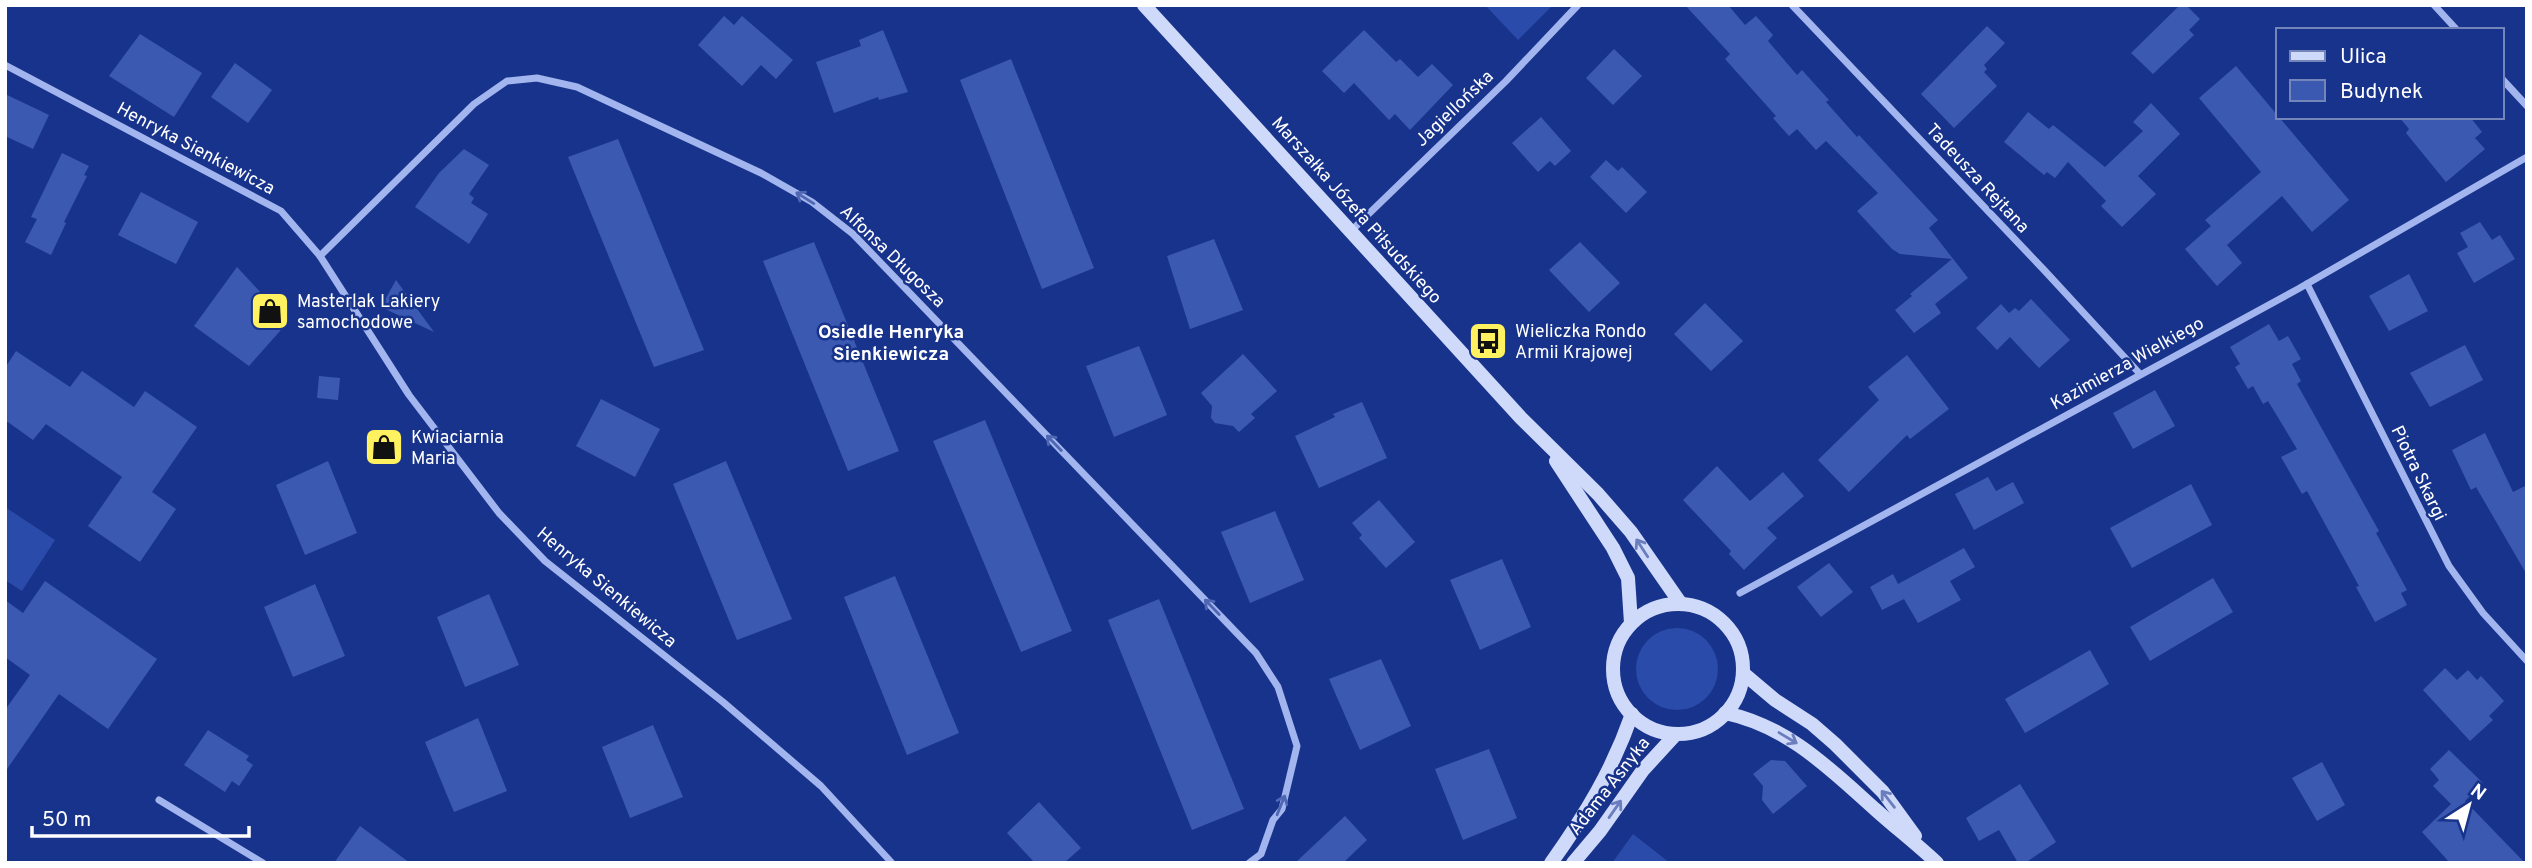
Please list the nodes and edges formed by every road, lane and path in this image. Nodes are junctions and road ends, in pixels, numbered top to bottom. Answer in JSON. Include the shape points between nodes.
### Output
{"nodes":[{"id":1,"x":1144,"y":5,"type":"edge"},
{"id":2,"x":1578,"y":5,"type":"edge"},
{"id":3,"x":1792,"y":5,"type":"edge"},
{"id":4,"x":2434,"y":5,"type":"edge"},
{"id":5,"x":2455,"y":28,"type":"edge"},
{"id":6,"x":5,"y":65,"type":"edge"},
{"id":7,"x":2504,"y":81,"type":"edge"},
{"id":8,"x":2527,"y":106,"type":"edge"},
{"id":9,"x":2527,"y":157,"type":"edge"},
{"id":10,"x":1351,"y":231,"type":"junction"},
{"id":11,"x":320,"y":256,"type":"junction"},
{"id":12,"x":2307,"y":284,"type":"junction"},
{"id":13,"x":2140,"y":374,"type":"junction"},
{"id":14,"x":1542,"y":440,"type":"junction"},
{"id":15,"x":1740,"y":593,"type":"dead end"},
{"id":16,"x":1681,"y":604,"type":"junction"},
{"id":17,"x":1631,"y":623,"type":"junction"},
{"id":18,"x":2527,"y":661,"type":"edge"},
{"id":19,"x":1743,"y":673,"type":"junction"},
{"id":20,"x":1725,"y":713,"type":"junction"},
{"id":21,"x":1632,"y":714,"type":"junction"},
{"id":22,"x":1676,"y":734,"type":"junction"},
{"id":23,"x":159,"y":800,"type":"dead end"},
{"id":24,"x":1933,"y":859,"type":"edge"},
{"id":25,"x":263,"y":863,"type":"edge"},
{"id":26,"x":892,"y":863,"type":"edge"},
{"id":27,"x":1249,"y":863,"type":"edge"},
{"id":28,"x":1551,"y":863,"type":"edge"},
{"id":29,"x":1573,"y":863,"type":"edge"}],
"edges":[{"from":1,"to":10,"type":"main road","name":"Marszałka Józefa Piłsudskiego"},
{"from":2,"to":10,"type":"street","name":"Jagiellońska"},
{"from":3,"to":13,"type":"street","name":"Tadeusza Rejtana"},
{"from":4,"to":5,"type":"street"},
{"from":6,"to":11,"type":"street","name":"Henryka Sienkiewicza","via":[[271,204]]},
{"from":7,"to":8,"type":"street"},
{"from":9,"to":12,"type":"street","name":"Kazimierza Wielkiego"},
{"from":10,"to":14,"type":"main road","name":"Marszałka Józefa Piłsudskiego"},
{"from":11,"to":26,"type":"street","name":"Henryka Sienkiewicza","via":[[409,395],[499,513],[545,561],[821,786]]},
{"from":27,"to":11,"type":"street","name":"Alfonsa Długosza","one_way":true,"via":[[1261,854],[1273,820],[1282,809],[1297,747],[1272,676],[1256,653],[853,234],[812,202],[761,173],[577,87],[537,78],[507,81],[474,104]]},
{"from":12,"to":13,"type":"street","name":"Kazimierza Wielkiego"},
{"from":12,"to":18,"type":"street","name":"Piotra Skargi","via":[[2449,566],[2483,613]]},
{"from":13,"to":15,"type":"street","name":"Kazimierza Wielkiego"},
{"from":16,"to":14,"type":"main road","name":"Marszałka Józefa Piłsudskiego","one_way":true,"via":[[1622,520]]},
{"from":14,"to":17,"type":"main road","name":"Marszałka Józefa Piłsudskiego","via":[[1603,531],[1628,578]]},
{"from":16,"to":17,"type":"main road","via":[[1663,605]]},
{"from":16,"to":19,"type":"main road","via":[[1719,618],[1741,653]]},
{"from":17,"to":21,"type":"main road","via":[[1621,636],[1613,669],[1621,701]]},
{"from":19,"to":20,"type":"main road"},
{"from":24,"to":19,"type":"main road","one_way":true,"via":[[1883,793],[1835,744]]},
{"from":20,"to":22,"type":"main road","via":[[1694,732]]},
{"from":20,"to":24,"type":"main road","one_way":true,"via":[[1748,718],[1822,761]]},
{"from":21,"to":22,"type":"main road","via":[[1660,731]]},
{"from":21,"to":28,"type":"main road","name":"Adama Asnyka","via":[[1618,754],[1586,814]]},
{"from":29,"to":22,"type":"main road","name":"Adama Asnyka","one_way":true},
{"from":23,"to":25,"type":"street"}]}
